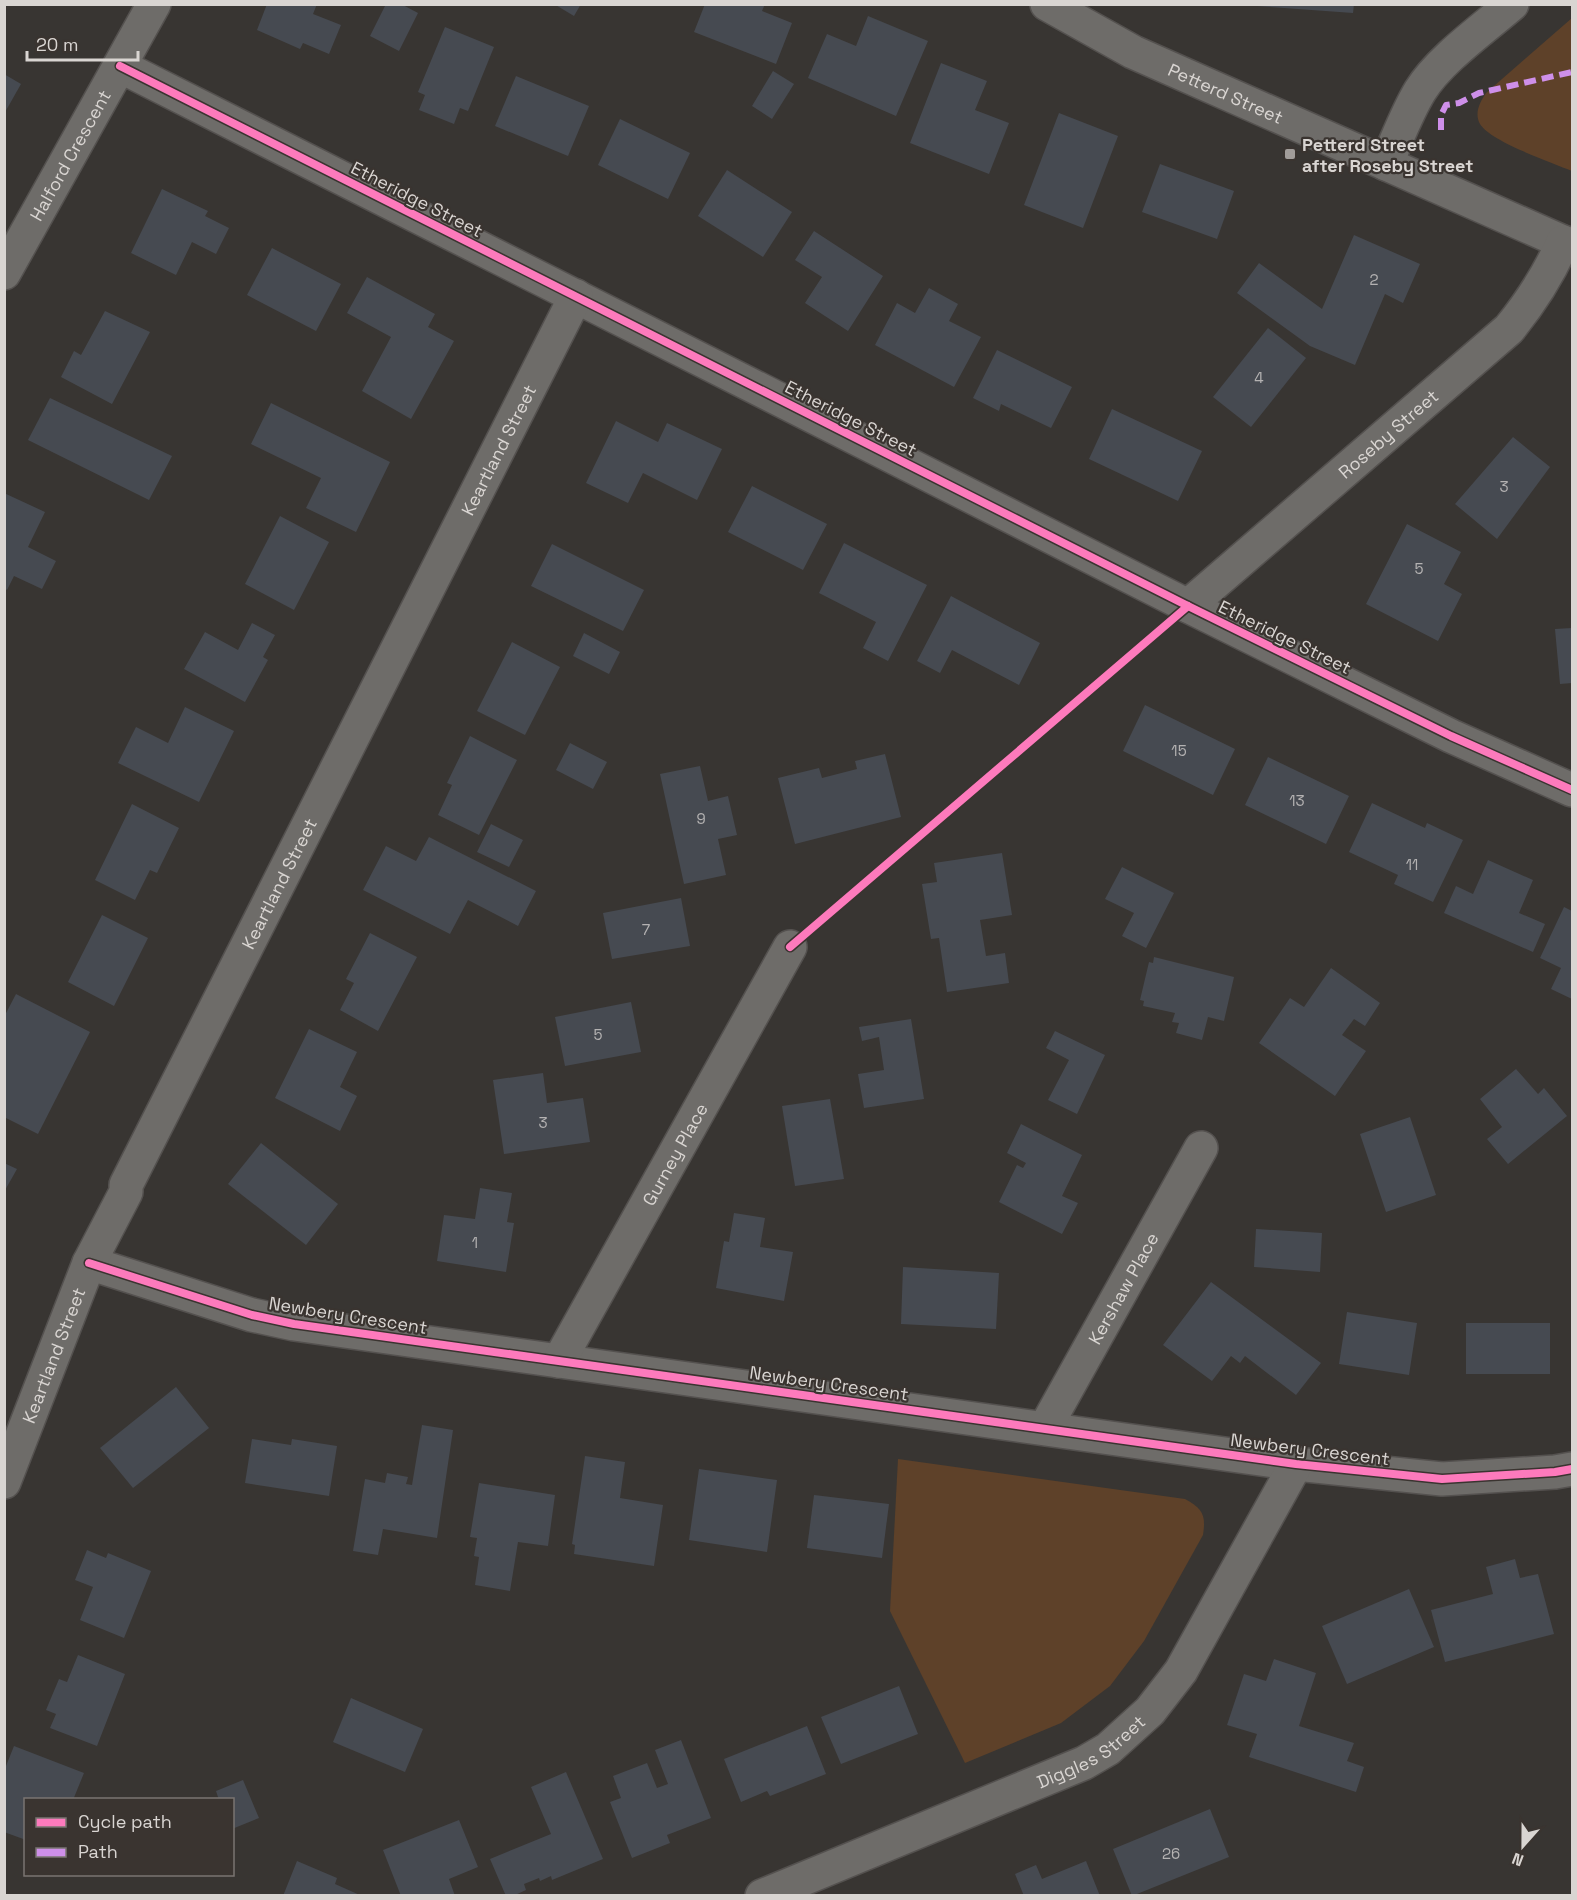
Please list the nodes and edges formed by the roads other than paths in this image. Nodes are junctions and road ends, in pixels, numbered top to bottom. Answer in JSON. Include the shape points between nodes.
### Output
{"nodes":[{"id":1,"x":154,"y":4,"type":"edge"},
{"id":2,"x":1047,"y":4,"type":"edge"},
{"id":3,"x":1512,"y":4,"type":"edge"},
{"id":4,"x":120,"y":66,"type":"junction"},
{"id":5,"x":1386,"y":164,"type":"junction"},
{"id":6,"x":1568,"y":244,"type":"edge"},
{"id":7,"x":4,"y":273,"type":"edge"},
{"id":8,"x":576,"y":296,"type":"junction"},
{"id":9,"x":1188,"y":606,"type":"junction"},
{"id":10,"x":1572,"y":790,"type":"edge"},
{"id":11,"x":790,"y":947,"type":"dead end"},
{"id":12,"x":1201,"y":1148,"type":"dead end"},
{"id":13,"x":89,"y":1263,"type":"junction"},
{"id":14,"x":560,"y":1361,"type":"junction"},
{"id":15,"x":1045,"y":1428,"type":"junction"},
{"id":16,"x":1296,"y":1464,"type":"junction"},
{"id":17,"x":1572,"y":1469,"type":"edge"},
{"id":18,"x":4,"y":1482,"type":"edge"},
{"id":19,"x":762,"y":1896,"type":"edge"}],
"edges":[{"from":1,"to":4,"type":"street","name":"Halford Crescent"},
{"from":2,"to":5,"type":"street","name":"Petterd Street","via":[[1133,52]]},
{"from":3,"to":5,"type":"street","via":[[1420,89]]},
{"from":4,"to":7,"type":"street","name":"Halford Crescent"},
{"from":4,"to":8,"type":"street","name":"Etheridge Street"},
{"from":5,"to":6,"type":"street","name":"Petterd Street"},
{"from":6,"to":9,"type":"street","name":"Roseby Street","via":[[1509,328]]},
{"from":8,"to":9,"type":"street","name":"Etheridge Street"},
{"from":8,"to":13,"type":"street","name":"Keartland Street"},
{"from":9,"to":10,"type":"street","name":"Etheridge Street","via":[[1451,736]]},
{"from":11,"to":14,"type":"street","name":"Gurney Place"},
{"from":12,"to":15,"type":"street","name":"Kershaw Place"},
{"from":13,"to":14,"type":"street","name":"Newbery Crescent","via":[[294,1324]]},
{"from":13,"to":18,"type":"street","name":"Keartland Street"},
{"from":14,"to":15,"type":"street","name":"Newbery Crescent"},
{"from":15,"to":16,"type":"street","name":"Newbery Crescent"},
{"from":16,"to":17,"type":"street","name":"Newbery Crescent","via":[[1442,1479]]},
{"from":16,"to":19,"type":"street","name":"Diggles Street","via":[[1181,1671],[1150,1711],[1108,1749],[1084,1763]]}]}
